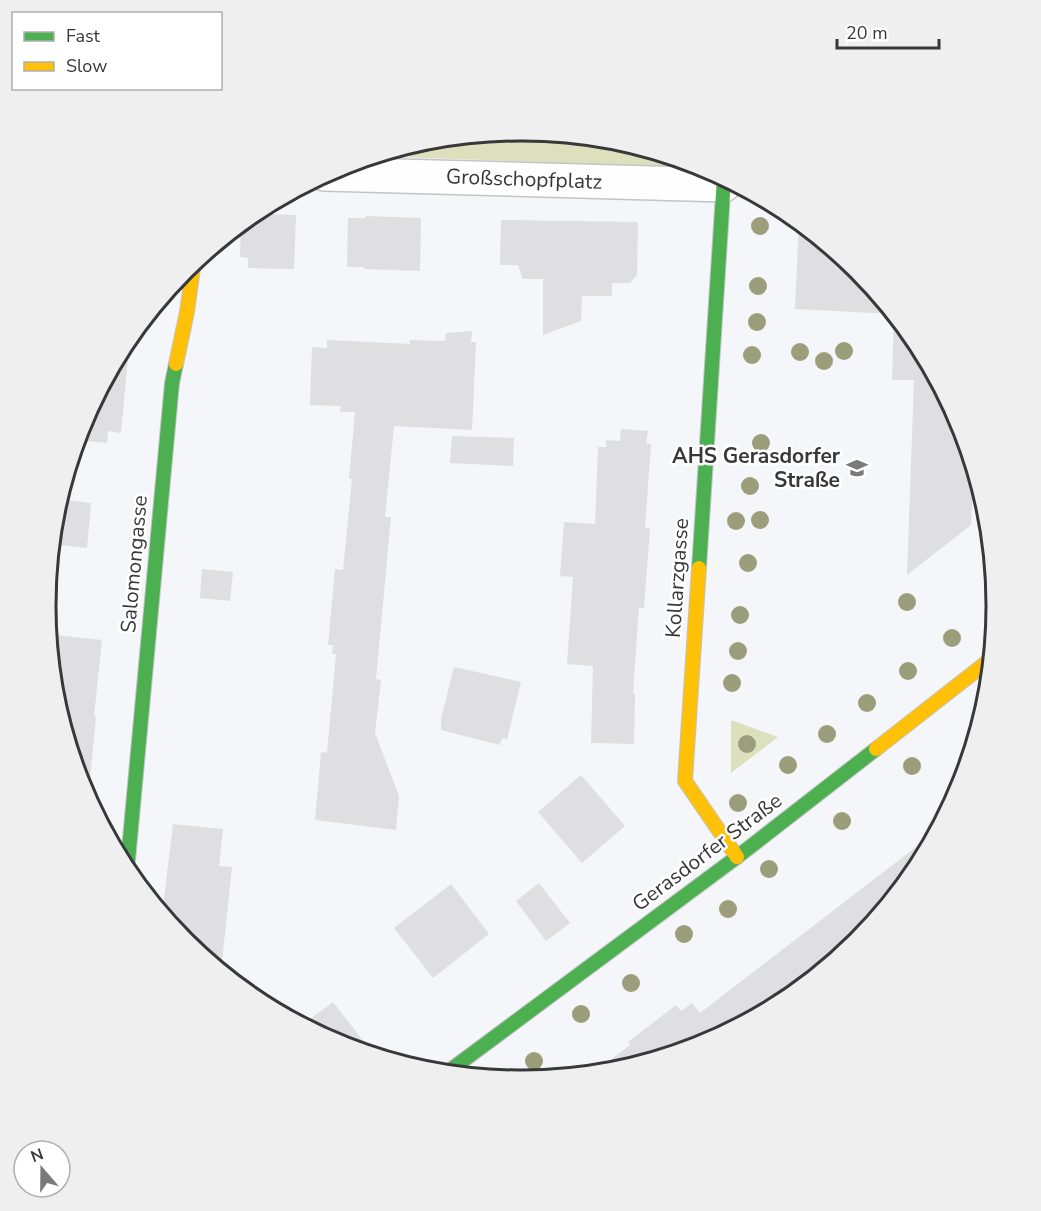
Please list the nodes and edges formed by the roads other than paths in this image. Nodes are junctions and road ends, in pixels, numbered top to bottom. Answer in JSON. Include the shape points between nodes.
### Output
{"nodes":[{"id":1,"x":347,"y":174,"type":"edge"},
{"id":2,"x":709,"y":181,"type":"edge"},
{"id":3,"x":724,"y":187,"type":"edge"},
{"id":4,"x":192,"y":277,"type":"edge"},
{"id":5,"x":982,"y":666,"type":"edge"},
{"id":6,"x":128,"y":855,"type":"edge"},
{"id":7,"x":737,"y":857,"type":"junction"},
{"id":8,"x":455,"y":1066,"type":"edge"}],
"edges":[{"from":1,"to":2,"type":"street","name":"Großschopfplatz"},
{"from":3,"to":7,"type":"street","name":"Kollarzgasse","via":[[685,782]]},
{"from":4,"to":6,"type":"street","name":"Salomongasse","via":[[172,383]]},
{"from":5,"to":7,"type":"street","name":"Gerasdorfer Straße"},
{"from":7,"to":8,"type":"street","name":"Gerasdorfer Straße"}]}
